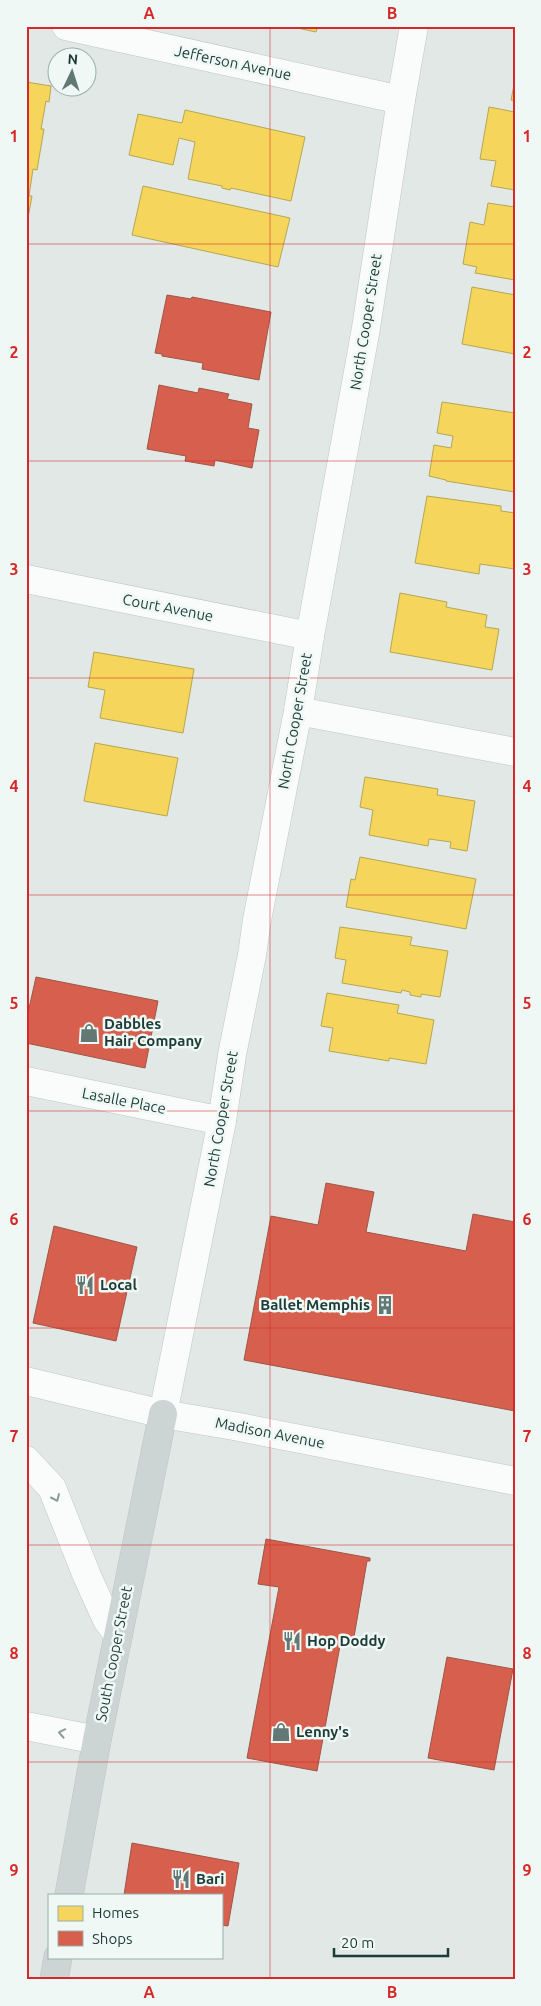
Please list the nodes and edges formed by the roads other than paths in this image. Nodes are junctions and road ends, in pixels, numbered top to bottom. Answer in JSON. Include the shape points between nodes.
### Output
{"nodes":[{"id":1,"x":66,"y":26,"type":"edge"},
{"id":2,"x":414,"y":26,"type":"edge"},
{"id":3,"x":401,"y":100,"type":"junction"},
{"id":4,"x":26,"y":579,"type":"edge"},
{"id":5,"x":310,"y":636,"type":"junction"},
{"id":6,"x":298,"y":711,"type":"junction"},
{"id":7,"x":515,"y":752,"type":"edge"},
{"id":8,"x":26,"y":1081,"type":"edge"},
{"id":9,"x":222,"y":1121,"type":"junction"},
{"id":10,"x":26,"y":1380,"type":"edge"},
{"id":11,"x":163,"y":1414,"type":"junction"},
{"id":12,"x":26,"y":1460,"type":"edge"},
{"id":13,"x":515,"y":1481,"type":"edge"},
{"id":14,"x":118,"y":1636,"type":"junction"},
{"id":15,"x":26,"y":1726,"type":"edge"},
{"id":16,"x":97,"y":1740,"type":"junction"},
{"id":17,"x":69,"y":1894,"type":"edge"},
{"id":18,"x":58,"y":1958,"type":"edge"},
{"id":19,"x":54,"y":1980,"type":"edge"}],
"edges":[{"from":1,"to":3,"type":"street","name":"Jefferson Avenue"},
{"from":2,"to":3,"type":"street","name":"North Cooper Street"},
{"from":3,"to":5,"type":"street","name":"North Cooper Street","via":[[366,328]]},
{"from":4,"to":5,"type":"street","name":"Court Avenue"},
{"from":5,"to":6,"type":"street","name":"North Cooper Street"},
{"from":6,"to":7,"type":"street"},
{"from":6,"to":9,"type":"street","name":"North Cooper Street"},
{"from":8,"to":9,"type":"street","name":"Lasalle Place"},
{"from":9,"to":11,"type":"street","name":"North Cooper Street"},
{"from":10,"to":11,"type":"street","name":"Madison Avenue"},
{"from":11,"to":13,"type":"street","name":"Madison Avenue"},
{"from":11,"to":14,"type":"main road","name":"South Cooper Street"},
{"from":12,"to":14,"type":"street","one_way":true,"via":[[52,1488],[106,1620]]},
{"from":14,"to":16,"type":"main road","name":"South Cooper Street"},
{"from":16,"to":15,"type":"street","one_way":true},
{"from":16,"to":17,"type":"main road","name":"South Cooper Street"},
{"from":18,"to":19,"type":"main road"}]}
